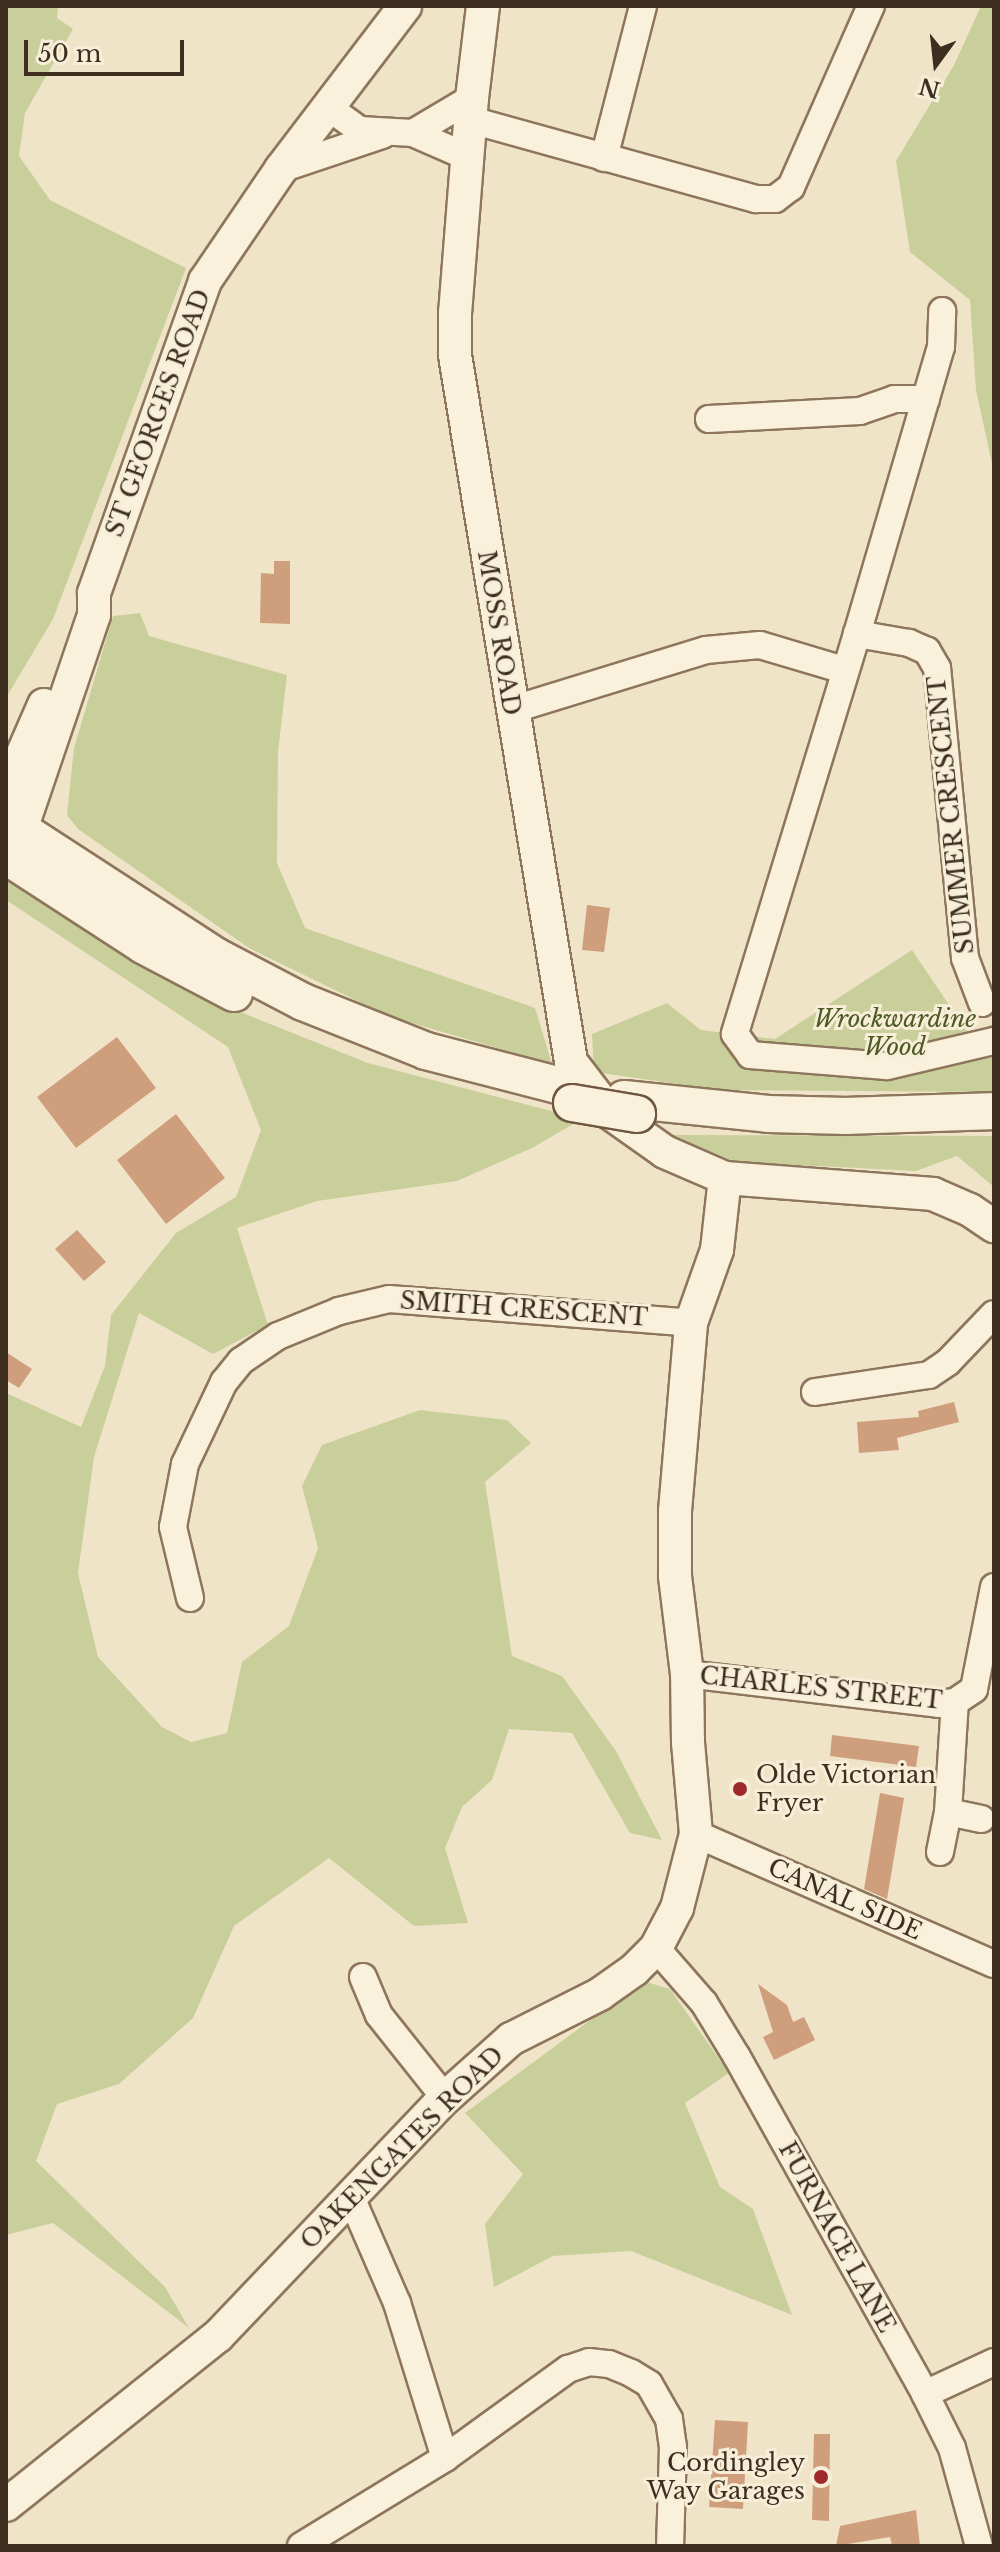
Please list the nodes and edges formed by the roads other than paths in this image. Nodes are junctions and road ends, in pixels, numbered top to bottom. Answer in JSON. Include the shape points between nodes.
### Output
{"nodes":[{"id":1,"x":405,"y":6,"type":"edge"},
{"id":2,"x":483,"y":6,"type":"edge"},
{"id":3,"x":643,"y":6,"type":"edge"},
{"id":4,"x":871,"y":6,"type":"edge"},
{"id":5,"x":328,"y":107,"type":"junction"},
{"id":6,"x":471,"y":109,"type":"junction"},
{"id":7,"x":413,"y":133,"type":"junction"},
{"id":8,"x":385,"y":134,"type":"junction"},
{"id":9,"x":468,"y":157,"type":"junction"},
{"id":10,"x":604,"y":158,"type":"junction"},
{"id":11,"x":281,"y":169,"type":"junction"},
{"id":12,"x":942,"y":311,"type":"dead end"},
{"id":13,"x":926,"y":399,"type":"junction"},
{"id":14,"x":709,"y":419,"type":"dead end"},
{"id":15,"x":94,"y":593,"type":"junction"},
{"id":16,"x":857,"y":634,"type":"junction"},
{"id":17,"x":844,"y":670,"type":"junction"},
{"id":18,"x":511,"y":710,"type":"junction"},
{"id":19,"x":6,"y":792,"type":"edge"},
{"id":20,"x":12,"y":841,"type":"edge"},
{"id":21,"x":982,"y":1003,"type":"dead end"},
{"id":22,"x":994,"y":1041,"type":"edge"},
{"id":23,"x":630,"y":1106,"type":"junction"},
{"id":24,"x":994,"y":1111,"type":"edge"},
{"id":25,"x":994,"y":1125,"type":"edge"},
{"id":26,"x":725,"y":1178,"type":"junction"},
{"id":27,"x":994,"y":1226,"type":"edge"},
{"id":28,"x":994,"y":1314,"type":"edge"},
{"id":29,"x":691,"y":1323,"type":"junction"},
{"id":30,"x":815,"y":1392,"type":"dead end"},
{"id":31,"x":994,"y":1587,"type":"edge"},
{"id":32,"x":190,"y":1598,"type":"dead end"},
{"id":33,"x":687,"y":1674,"type":"junction"},
{"id":34,"x":955,"y":1702,"type":"junction"},
{"id":35,"x":948,"y":1812,"type":"junction"},
{"id":36,"x":981,"y":1819,"type":"dead end"},
{"id":37,"x":696,"y":1834,"type":"junction"},
{"id":38,"x":940,"y":1852,"type":"dead end"},
{"id":39,"x":656,"y":1948,"type":"junction"},
{"id":40,"x":994,"y":1964,"type":"edge"},
{"id":41,"x":363,"y":1977,"type":"dead end"},
{"id":42,"x":445,"y":2098,"type":"junction"},
{"id":43,"x":350,"y":2195,"type":"junction"},
{"id":44,"x":994,"y":2362,"type":"edge"},
{"id":45,"x":925,"y":2394,"type":"junction"},
{"id":46,"x":445,"y":2458,"type":"junction"},
{"id":47,"x":6,"y":2505,"type":"edge"},
{"id":48,"x":301,"y":2546,"type":"edge"},
{"id":49,"x":670,"y":2546,"type":"edge"},
{"id":50,"x":979,"y":2546,"type":"edge"}],
"edges":[{"from":1,"to":5,"type":"street","name":"ST GEORGES ROAD"},
{"from":2,"to":6,"type":"street","name":"MOSS ROAD"},
{"from":3,"to":10,"type":"street"},
{"from":4,"to":10,"type":"street","via":[[791,187],[775,199],[756,199]]},
{"from":5,"to":8,"type":"street","via":[[360,130]]},
{"from":5,"to":11,"type":"street","name":"ST GEORGES ROAD"},
{"from":6,"to":7,"type":"street"},
{"from":6,"to":9,"type":"street","name":"MOSS ROAD"},
{"from":6,"to":10,"type":"street"},
{"from":7,"to":8,"type":"street"},
{"from":7,"to":9,"type":"street"},
{"from":8,"to":11,"type":"street"},
{"from":9,"to":18,"type":"street","name":"MOSS ROAD","via":[[455,355]]},
{"from":11,"to":15,"type":"street","name":"ST GEORGES ROAD","via":[[205,281]]},
{"from":12,"to":13,"type":"street","via":[[941,347]]},
{"from":13,"to":14,"type":"street","via":[[894,399],[860,411]]},
{"from":13,"to":16,"type":"street"},
{"from":15,"to":19,"type":"street","name":"ST GEORGES ROAD","via":[[82,608]]},
{"from":15,"to":20,"type":"street","name":"ST GEORGES ROAD","via":[[94,615]]},
{"from":16,"to":17,"type":"street"},
{"from":16,"to":21,"type":"street","name":"SUMMER CRESCENT","via":[[918,647],[937,668],[965,958]]},
{"from":17,"to":18,"type":"street","via":[[760,645],[706,650]]},
{"from":17,"to":22,"type":"street","via":[[735,1034],[750,1055],[887,1066]]},
{"from":18,"to":26,"type":"street","name":"MOSS ROAD","via":[[571,1062],[610,1113],[665,1152]]},
{"from":20,"to":23,"type":"main road","bridge":true,"via":[[143,945],[250,1001],[337,1038],[449,1074]]},
{"from":23,"to":24,"type":"main road","via":[[831,1116]]},
{"from":23,"to":25,"type":"main road","via":[[702,1122],[834,1129]]},
{"from":26,"to":27,"type":"street","name":"MOSS ROAD","via":[[933,1194]]},
{"from":26,"to":29,"type":"street","name":"OAKENGATES ROAD","via":[[717,1250]]},
{"from":28,"to":30,"type":"street","via":[[929,1375]]},
{"from":29,"to":32,"type":"street","name":"SMITH CRESCENT","via":[[389,1299],[339,1311],[278,1336],[241,1361],[224,1382],[185,1464],[173,1527]]},
{"from":29,"to":33,"type":"street","name":"OAKENGATES ROAD","via":[[675,1511],[675,1576]]},
{"from":31,"to":34,"type":"street","via":[[974,1689]]},
{"from":33,"to":34,"type":"street","name":"CHARLES STREET"},
{"from":33,"to":37,"type":"street","name":"OAKENGATES ROAD"},
{"from":34,"to":35,"type":"street"},
{"from":35,"to":36,"type":"street"},
{"from":35,"to":38,"type":"street"},
{"from":37,"to":39,"type":"street","name":"OAKENGATES ROAD","via":[[677,1908]]},
{"from":37,"to":40,"type":"street","name":"CANAL SIDE"},
{"from":39,"to":42,"type":"street","name":"OAKENGATES ROAD","via":[[600,1994],[511,2039]]},
{"from":39,"to":45,"type":"street","name":"FURNACE LANE","via":[[704,2003],[737,2057]]},
{"from":41,"to":42,"type":"street","via":[[379,2015]]},
{"from":42,"to":43,"type":"street","name":"OAKENGATES ROAD"},
{"from":43,"to":46,"type":"street","via":[[397,2303]]},
{"from":43,"to":47,"type":"street","name":"OAKENGATES ROAD","via":[[218,2336]]},
{"from":44,"to":45,"type":"street"},
{"from":45,"to":50,"type":"street","name":"FURNACE LANE","via":[[952,2448]]},
{"from":46,"to":48,"type":"street"},
{"from":46,"to":49,"type":"street","via":[[568,2369],[589,2362],[609,2364],[649,2384],[669,2419]]}]}
